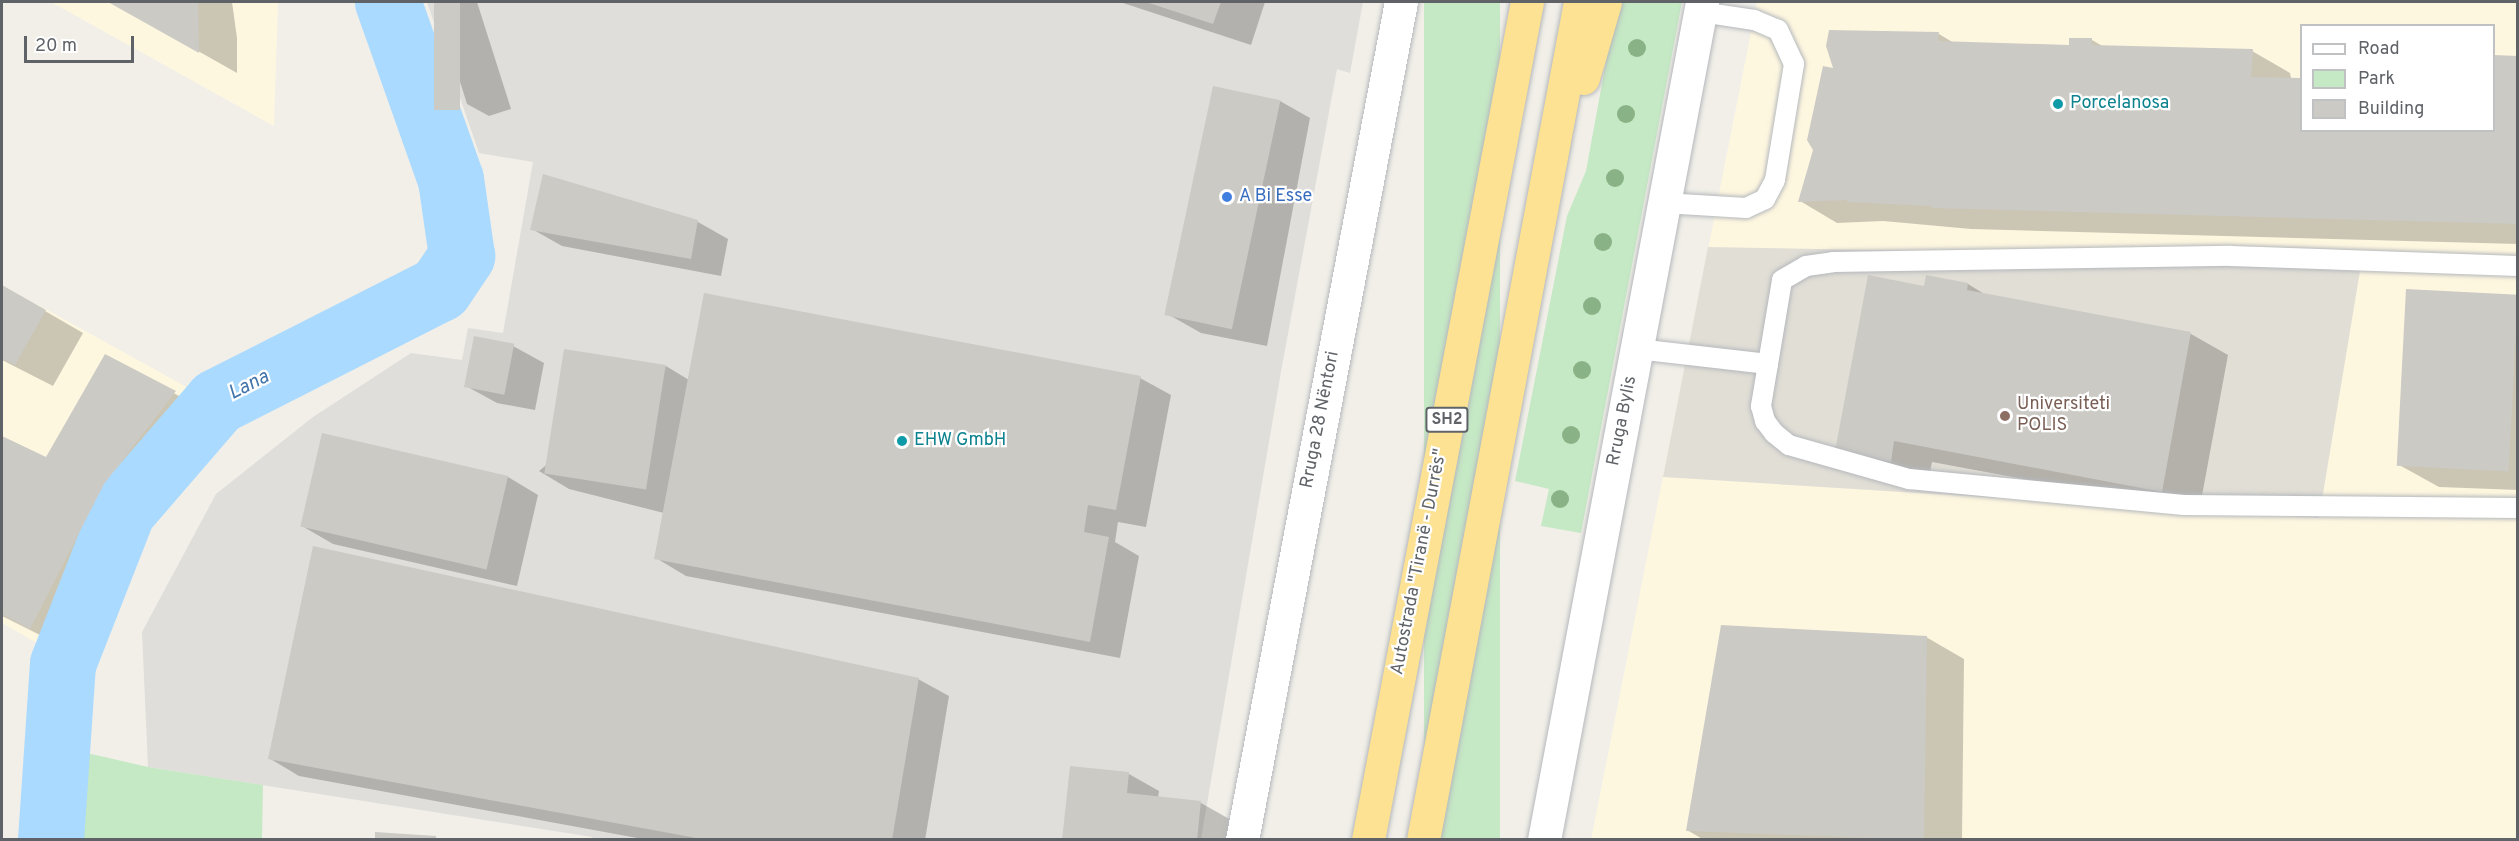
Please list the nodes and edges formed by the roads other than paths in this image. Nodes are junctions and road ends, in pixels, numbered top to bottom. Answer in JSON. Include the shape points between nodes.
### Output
{"nodes":[{"id":1,"x":1401,"y":2,"type":"edge"},
{"id":2,"x":1527,"y":2,"type":"edge"},
{"id":3,"x":1580,"y":2,"type":"edge"},
{"id":4,"x":1605,"y":2,"type":"edge"},
{"id":5,"x":1702,"y":7,"type":"edge"},
{"id":6,"x":1542,"y":202,"type":"junction"},
{"id":7,"x":1664,"y":203,"type":"junction"},
{"id":8,"x":2517,"y":266,"type":"edge"},
{"id":9,"x":1637,"y":349,"type":"junction"},
{"id":10,"x":1768,"y":364,"type":"junction"},
{"id":11,"x":2517,"y":508,"type":"edge"},
{"id":12,"x":1242,"y":840,"type":"edge"},
{"id":13,"x":1368,"y":840,"type":"edge"},
{"id":14,"x":1423,"y":840,"type":"edge"},
{"id":15,"x":1544,"y":840,"type":"edge"}],
"edges":[{"from":1,"to":12,"type":"main road","name":"Rruga 28 Nëntori"},
{"from":2,"to":13,"type":"highway","name":"Autostrada \"Tiranë - Durrës\"","number":"SH2"},
{"from":3,"to":6,"type":"highway"},
{"from":4,"to":6,"type":"highway"},
{"from":5,"to":7,"type":"main road","name":"Rruga Bylis"},
{"from":5,"to":7,"type":"lane","via":[[1778,30],[1794,64],[1775,180],[1765,199],[1746,208]]},
{"from":6,"to":14,"type":"highway"},
{"from":7,"to":9,"type":"main road","name":"Rruga Bylis"},
{"from":8,"to":10,"type":"lane","via":[[2230,256],[1833,262],[1806,266],[1782,280]]},
{"from":9,"to":10,"type":"lane"},
{"from":9,"to":15,"type":"main road","name":"Rruga Bylis"},
{"from":10,"to":11,"type":"lane","via":[[1761,406],[1774,433],[1789,445],[1909,479],[2184,505]]}]}
